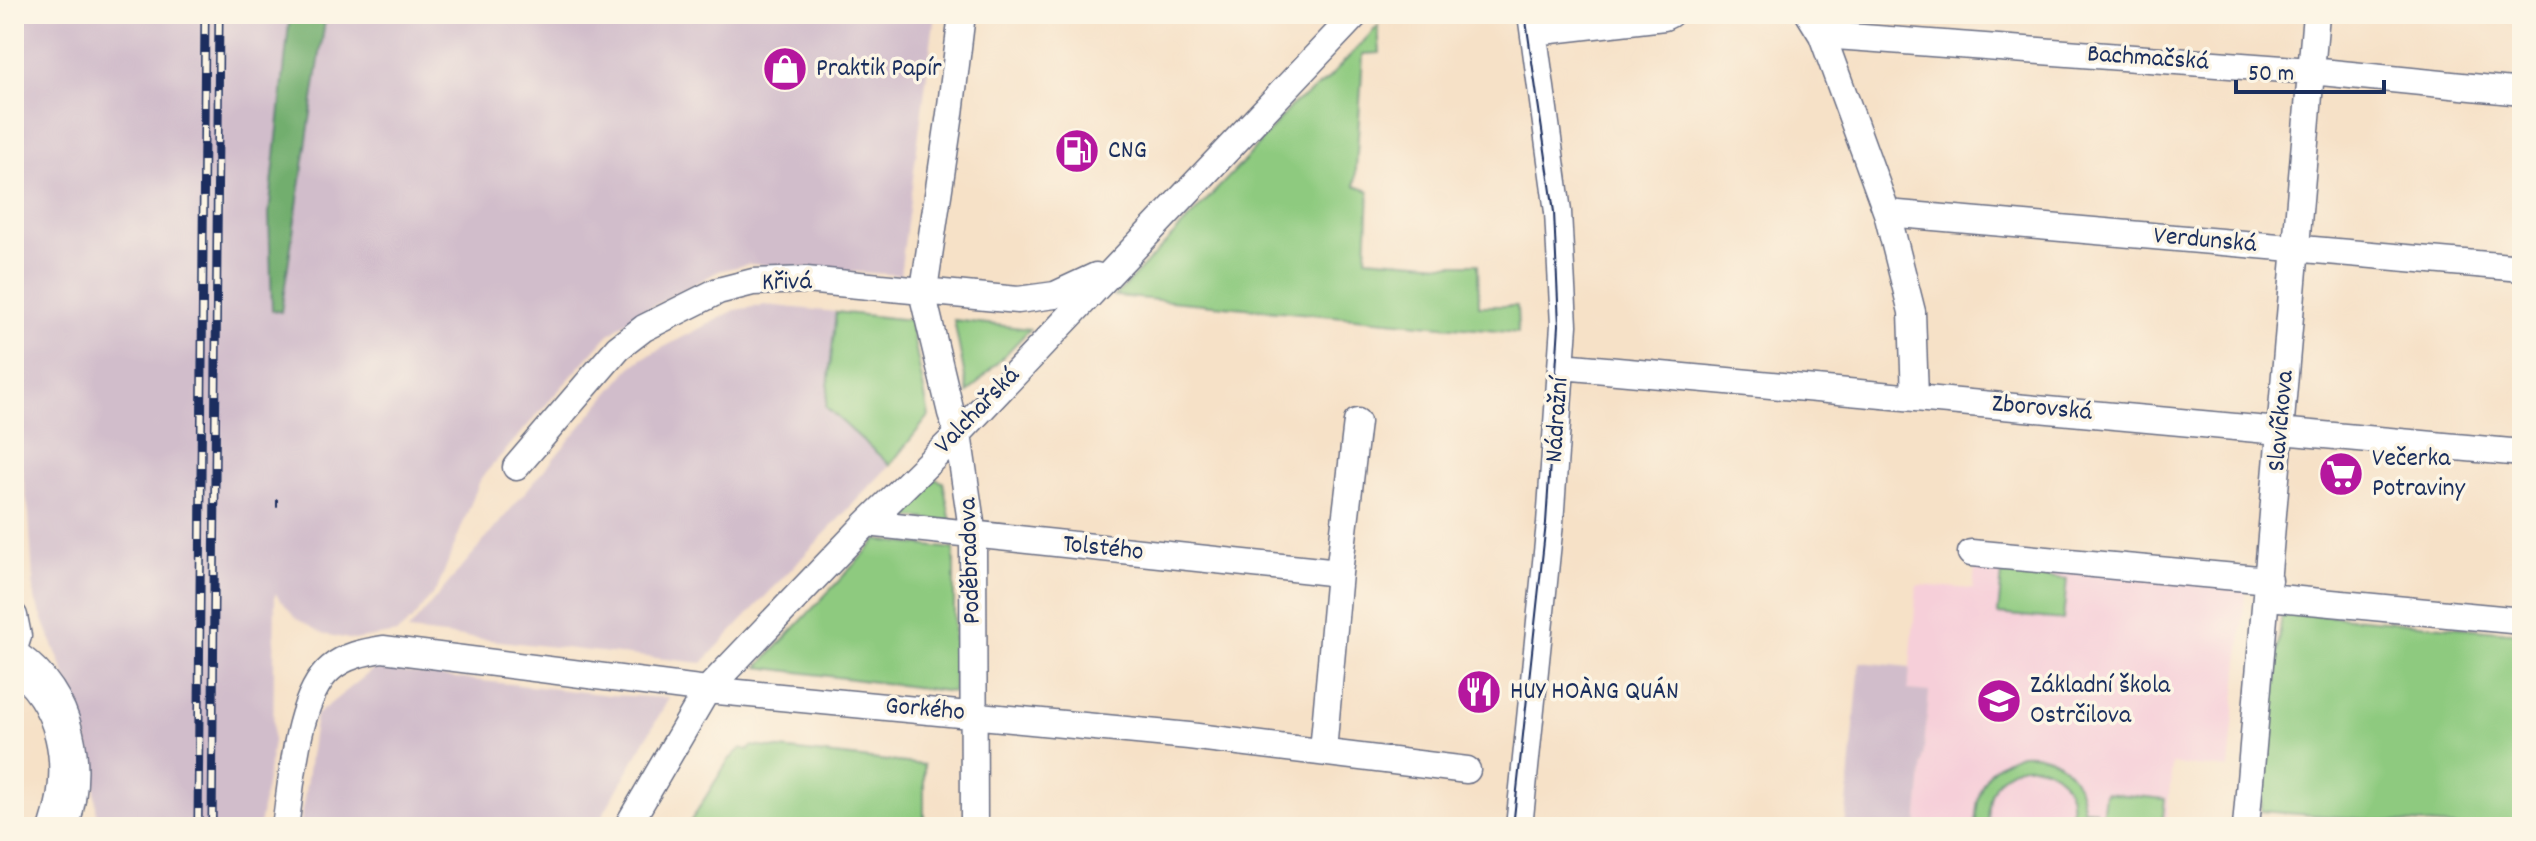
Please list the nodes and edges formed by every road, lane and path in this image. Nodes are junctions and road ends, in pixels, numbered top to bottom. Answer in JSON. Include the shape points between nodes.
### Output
{"nodes":[{"id":1,"x":962,"y":14,"type":"edge"},
{"id":2,"x":1356,"y":14,"type":"edge"},
{"id":3,"x":1670,"y":14,"type":"edge"},
{"id":4,"x":2316,"y":14,"type":"edge"},
{"id":5,"x":1530,"y":20,"type":"edge"},
{"id":6,"x":1815,"y":25,"type":"edge"},
{"id":7,"x":2311,"y":71,"type":"junction"},
{"id":8,"x":2522,"y":92,"type":"edge"},
{"id":9,"x":1887,"y":213,"type":"junction"},
{"id":10,"x":2296,"y":248,"type":"junction"},
{"id":11,"x":1119,"y":262,"type":"junction"},
{"id":12,"x":2522,"y":268,"type":"edge"},
{"id":13,"x":924,"y":292,"type":"junction"},
{"id":14,"x":1562,"y":366,"type":"junction"},
{"id":15,"x":1915,"y":397,"type":"junction"},
{"id":16,"x":1357,"y":422,"type":"dead end"},
{"id":17,"x":2281,"y":432,"type":"junction"},
{"id":18,"x":958,"y":434,"type":"junction"},
{"id":19,"x":2522,"y":453,"type":"edge"},
{"id":20,"x":516,"y":467,"type":"dead end"},
{"id":21,"x":867,"y":523,"type":"junction"},
{"id":22,"x":973,"y":536,"type":"junction"},
{"id":23,"x":1971,"y":553,"type":"dead end"},
{"id":24,"x":1339,"y":573,"type":"junction"},
{"id":25,"x":2268,"y":589,"type":"junction"},
{"id":26,"x":14,"y":616,"type":"edge"},
{"id":27,"x":2522,"y":621,"type":"edge"},
{"id":28,"x":14,"y":649,"type":"edge"},
{"id":29,"x":14,"y":660,"type":"edge"},
{"id":30,"x":707,"y":690,"type":"junction"},
{"id":31,"x":974,"y":714,"type":"junction"},
{"id":32,"x":1323,"y":751,"type":"junction"},
{"id":33,"x":1467,"y":770,"type":"dead end"},
{"id":34,"x":59,"y":827,"type":"edge"},
{"id":35,"x":285,"y":827,"type":"edge"},
{"id":36,"x":627,"y":827,"type":"edge"},
{"id":37,"x":974,"y":827,"type":"edge"},
{"id":38,"x":1519,"y":827,"type":"edge"},
{"id":39,"x":2247,"y":827,"type":"edge"}],
"edges":[{"from":1,"to":13,"type":"street","name":"Poděbradova"},
{"from":2,"to":11,"type":"street","name":"Valchařská"},
{"from":3,"to":5,"type":"street"},
{"from":4,"to":7,"type":"street","name":"Slavíčkova"},
{"from":5,"to":14,"type":"street","name":"Nádražní","via":[[1559,227]]},
{"from":6,"to":7,"type":"street","name":"Bachmačská"},
{"from":6,"to":9,"type":"street"},
{"from":7,"to":8,"type":"street","name":"Bachmačská"},
{"from":7,"to":10,"type":"street","name":"Slavíčkova"},
{"from":9,"to":10,"type":"street","name":"Verdunská"},
{"from":9,"to":15,"type":"street","via":[[1912,312]]},
{"from":10,"to":12,"type":"street","name":"Verdunská"},
{"from":10,"to":17,"type":"street","name":"Slavíčkova"},
{"from":11,"to":13,"type":"street","name":"Křivá","via":[[1083,284],[1043,298]]},
{"from":11,"to":18,"type":"street","name":"Valchařská"},
{"from":13,"to":18,"type":"street","name":"Poděbradova"},
{"from":13,"to":20,"type":"street","name":"Křivá","via":[[793,280],[718,291],[644,328],[618,348]]},
{"from":14,"to":15,"type":"street","name":"Zborovská"},
{"from":14,"to":38,"type":"street","name":"Nádražní"},
{"from":15,"to":17,"type":"street","name":"Zborovská"},
{"from":16,"to":24,"type":"street"},
{"from":17,"to":19,"type":"street","name":"Zborovská"},
{"from":17,"to":25,"type":"street","name":"Slavíčkova"},
{"from":18,"to":21,"type":"street","name":"Valchařská"},
{"from":18,"to":22,"type":"street","name":"Poděbradova"},
{"from":21,"to":22,"type":"street","name":"Tolstého"},
{"from":21,"to":30,"type":"street","name":"Valchařská"},
{"from":22,"to":24,"type":"street","name":"Tolstého"},
{"from":22,"to":31,"type":"street","name":"Poděbradova"},
{"from":23,"to":25,"type":"street"},
{"from":24,"to":32,"type":"street"},
{"from":25,"to":27,"type":"street"},
{"from":25,"to":39,"type":"street","name":"Slavíčkova"},
{"from":26,"to":28,"type":"street"},
{"from":29,"to":34,"type":"highway","via":[[29,670],[53,703],[66,738],[69,788]]},
{"from":30,"to":31,"type":"street","name":"Gorkého"},
{"from":30,"to":35,"type":"street","name":"Gorkého","via":[[383,649],[362,653],[332,668],[315,688],[303,719]]},
{"from":30,"to":36,"type":"street","name":"Valchařská"},
{"from":31,"to":32,"type":"street","name":"Gorkého"},
{"from":31,"to":37,"type":"street","name":"Poděbradova"},
{"from":32,"to":33,"type":"street","name":"Gorkého"}]}
